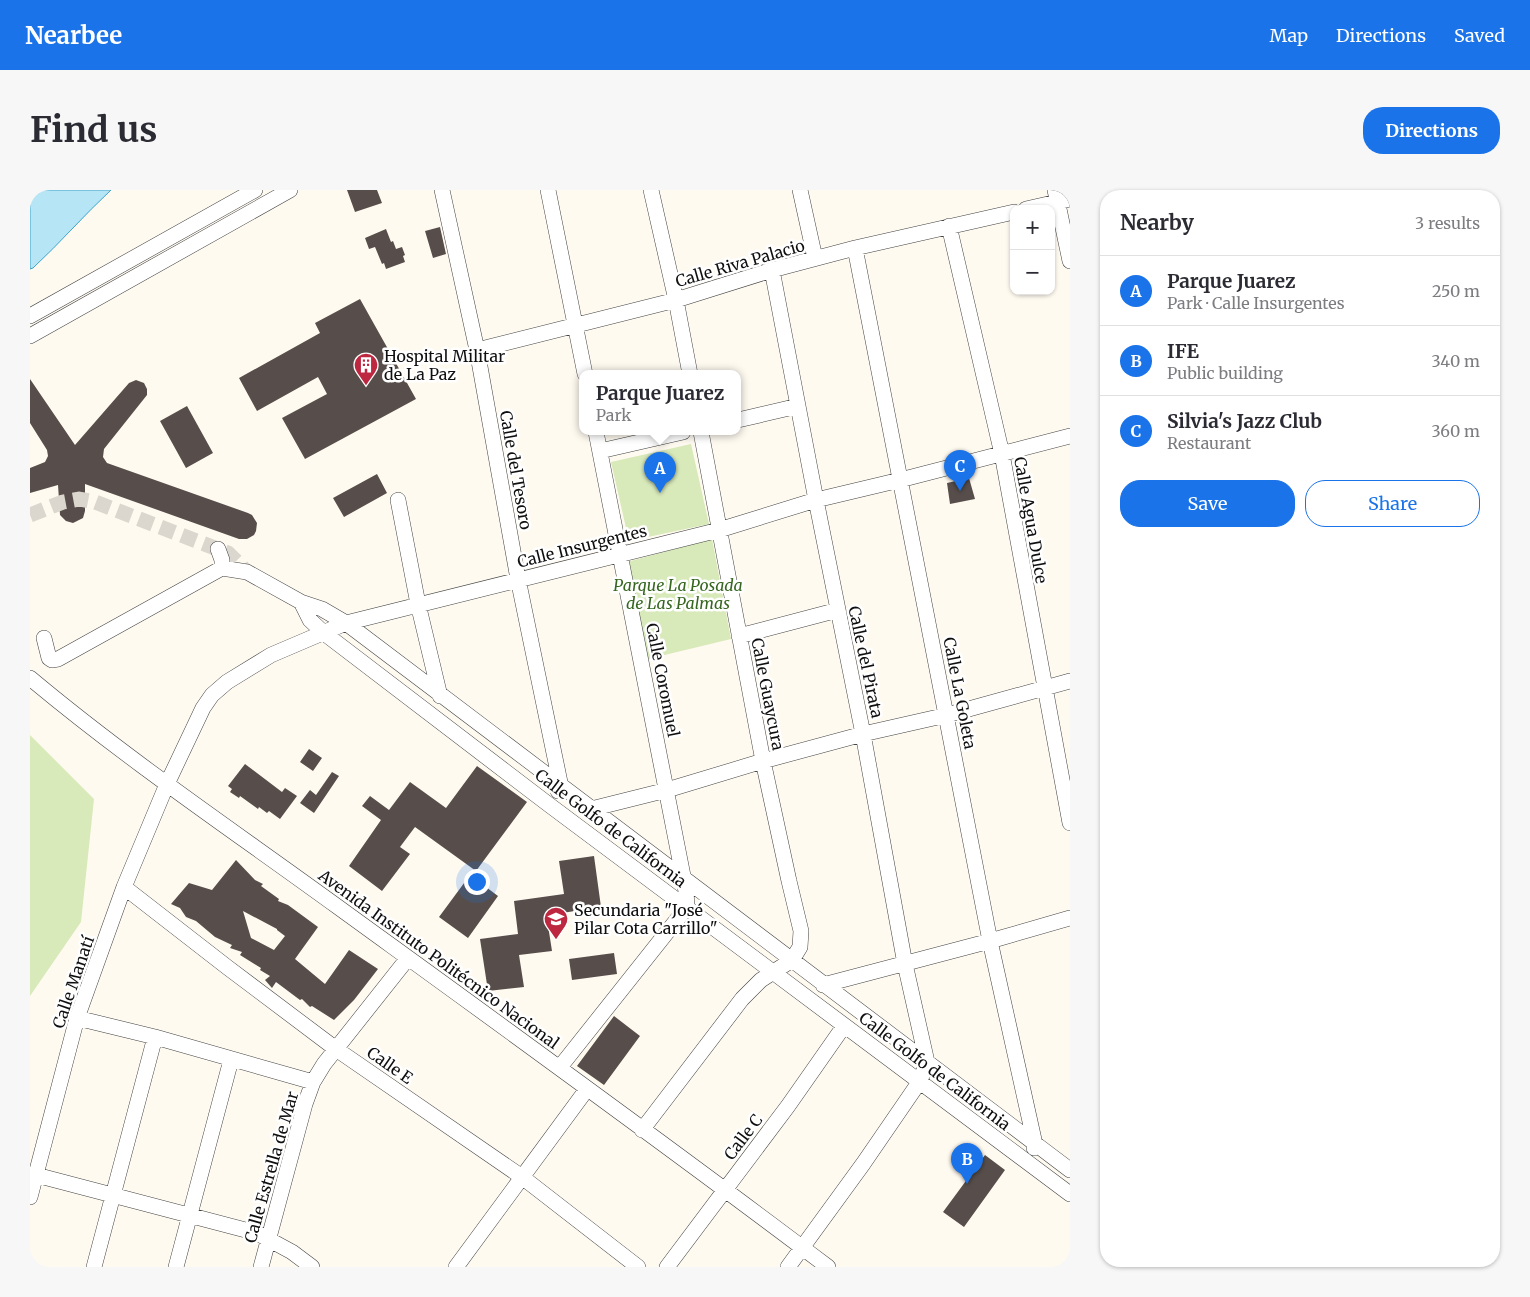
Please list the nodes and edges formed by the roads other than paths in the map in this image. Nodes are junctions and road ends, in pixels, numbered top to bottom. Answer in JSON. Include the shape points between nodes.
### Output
{"nodes":[{"id":1,"x":255,"y":190,"type":"edge"},
{"id":2,"x":290,"y":190,"type":"edge"},
{"id":3,"x":442,"y":190,"type":"edge"},
{"id":4,"x":548,"y":190,"type":"edge"},
{"id":5,"x":651,"y":190,"type":"edge"},
{"id":6,"x":800,"y":190,"type":"edge"},
{"id":7,"x":1061,"y":197,"type":"edge"},
{"id":8,"x":1038,"y":205,"type":"edge"},
{"id":9,"x":1010,"y":213,"type":"edge"},
{"id":10,"x":949,"y":226,"type":"junction"},
{"id":11,"x":855,"y":248,"type":"junction"},
{"id":12,"x":815,"y":258,"type":"junction"},
{"id":13,"x":1070,"y":261,"type":"edge"},
{"id":14,"x":772,"y":270,"type":"junction"},
{"id":15,"x":676,"y":300,"type":"junction"},
{"id":16,"x":30,"y":316,"type":"edge"},
{"id":17,"x":575,"y":326,"type":"junction"},
{"id":18,"x":30,"y":336,"type":"edge"},
{"id":19,"x":477,"y":350,"type":"junction"},
{"id":20,"x":584,"y":370,"type":"edge"},
{"id":21,"x":689,"y":370,"type":"edge"},
{"id":22,"x":798,"y":406,"type":"junction"},
{"id":23,"x":741,"y":419,"type":"edge"},
{"id":24,"x":597,"y":435,"type":"edge"},
{"id":25,"x":670,"y":435,"type":"edge"},
{"id":26,"x":703,"y":435,"type":"edge"},
{"id":27,"x":1070,"y":436,"type":"edge"},
{"id":28,"x":600,"y":451,"type":"junction"},
{"id":29,"x":1002,"y":454,"type":"junction"},
{"id":30,"x":900,"y":480,"type":"junction"},
{"id":31,"x":398,"y":500,"type":"dead end"},
{"id":32,"x":816,"y":500,"type":"junction"},
{"id":33,"x":719,"y":530,"type":"junction"},
{"id":34,"x":218,"y":549,"type":"dead end"},
{"id":35,"x":620,"y":555,"type":"junction"},
{"id":36,"x":222,"y":568,"type":"junction"},
{"id":37,"x":518,"y":579,"type":"junction"},
{"id":38,"x":301,"y":602,"type":"junction"},
{"id":39,"x":418,"y":604,"type":"junction"},
{"id":40,"x":838,"y":610,"type":"junction"},
{"id":41,"x":346,"y":623,"type":"junction"},
{"id":42,"x":324,"y":633,"type":"junction"},
{"id":43,"x":739,"y":636,"type":"junction"},
{"id":44,"x":44,"y":638,"type":"dead end"},
{"id":45,"x":32,"y":679,"type":"edge"},
{"id":46,"x":1070,"y":682,"type":"edge"},
{"id":47,"x":1044,"y":688,"type":"junction"},
{"id":48,"x":440,"y":696,"type":"junction"},
{"id":49,"x":947,"y":715,"type":"junction"},
{"id":50,"x":863,"y":734,"type":"junction"},
{"id":51,"x":763,"y":760,"type":"junction"},
{"id":52,"x":167,"y":784,"type":"junction"},
{"id":53,"x":561,"y":787,"type":"junction"},
{"id":54,"x":667,"y":790,"type":"junction"},
{"id":55,"x":548,"y":804,"type":"junction"},
{"id":56,"x":591,"y":809,"type":"junction"},
{"id":57,"x":1070,"y":823,"type":"edge"},
{"id":58,"x":684,"y":877,"type":"junction"},
{"id":59,"x":124,"y":887,"type":"junction"},
{"id":60,"x":687,"y":907,"type":"junction"},
{"id":61,"x":1070,"y":918,"type":"edge"},
{"id":62,"x":990,"y":941,"type":"junction"},
{"id":63,"x":408,"y":958,"type":"junction"},
{"id":64,"x":792,"y":960,"type":"junction"},
{"id":65,"x":905,"y":964,"type":"junction"},
{"id":66,"x":774,"y":972,"type":"junction"},
{"id":67,"x":823,"y":985,"type":"junction"},
{"id":68,"x":77,"y":1018,"type":"junction"},
{"id":69,"x":844,"y":1026,"type":"junction"},
{"id":70,"x":155,"y":1038,"type":"junction"},
{"id":71,"x":336,"y":1049,"type":"junction"},
{"id":72,"x":231,"y":1060,"type":"junction"},
{"id":73,"x":926,"y":1062,"type":"junction"},
{"id":74,"x":560,"y":1068,"type":"junction"},
{"id":75,"x":920,"y":1081,"type":"junction"},
{"id":76,"x":313,"y":1082,"type":"junction"},
{"id":77,"x":587,"y":1088,"type":"junction"},
{"id":78,"x":642,"y":1130,"type":"junction"},
{"id":79,"x":1035,"y":1144,"type":"junction"},
{"id":80,"x":1029,"y":1163,"type":"junction"},
{"id":81,"x":1070,"y":1170,"type":"edge"},
{"id":82,"x":36,"y":1175,"type":"junction"},
{"id":83,"x":522,"y":1177,"type":"junction"},
{"id":84,"x":725,"y":1191,"type":"junction"},
{"id":85,"x":1070,"y":1194,"type":"edge"},
{"id":86,"x":113,"y":1196,"type":"junction"},
{"id":87,"x":30,"y":1197,"type":"edge"},
{"id":88,"x":190,"y":1216,"type":"junction"},
{"id":89,"x":269,"y":1239,"type":"junction"},
{"id":90,"x":802,"y":1247,"type":"junction"},
{"id":91,"x":463,"y":1265,"type":"edge"},
{"id":92,"x":94,"y":1267,"type":"edge"},
{"id":93,"x":176,"y":1267,"type":"edge"},
{"id":94,"x":261,"y":1267,"type":"edge"},
{"id":95,"x":312,"y":1267,"type":"edge"},
{"id":96,"x":638,"y":1267,"type":"edge"},
{"id":97,"x":667,"y":1267,"type":"edge"},
{"id":98,"x":788,"y":1267,"type":"edge"},
{"id":99,"x":828,"y":1267,"type":"edge"}],
"edges":[{"from":1,"to":16,"type":"street"},
{"from":2,"to":18,"type":"street"},
{"from":3,"to":19,"type":"street","name":"Calle del Tesoro"},
{"from":4,"to":17,"type":"street"},
{"from":5,"to":15,"type":"street"},
{"from":6,"to":12,"type":"street"},
{"from":7,"to":8,"type":"street"},
{"from":7,"to":13,"type":"street"},
{"from":9,"to":10,"type":"street","name":"Calle Riva Palacio"},
{"from":10,"to":11,"type":"street","name":"Calle Riva Palacio"},
{"from":10,"to":29,"type":"street","name":"Calle Agua Dulce"},
{"from":11,"to":12,"type":"street","name":"Calle Riva Palacio"},
{"from":11,"to":30,"type":"street","name":"Calle La Goleta"},
{"from":12,"to":14,"type":"street","name":"Calle Riva Palacio"},
{"from":14,"to":15,"type":"street","name":"Calle Riva Palacio"},
{"from":14,"to":22,"type":"street","name":"Calle del Pirata"},
{"from":15,"to":17,"type":"street","name":"Calle Riva Palacio"},
{"from":15,"to":21,"type":"street"},
{"from":17,"to":19,"type":"street","name":"Calle Riva Palacio"},
{"from":17,"to":20,"type":"street"},
{"from":19,"to":37,"type":"street","name":"Calle del Tesoro"},
{"from":22,"to":23,"type":"street"},
{"from":22,"to":32,"type":"street","name":"Calle del Pirata"},
{"from":24,"to":28,"type":"street","name":"Calle Coromuel"},
{"from":25,"to":28,"type":"street"},
{"from":26,"to":33,"type":"street","name":"Calle Guaycura"},
{"from":27,"to":29,"type":"street","name":"Calle Insurgentes"},
{"from":28,"to":35,"type":"street","name":"Calle Coromuel"},
{"from":29,"to":30,"type":"street","name":"Calle Insurgentes"},
{"from":29,"to":47,"type":"street","name":"Calle Agua Dulce"},
{"from":30,"to":32,"type":"street","name":"Calle Insurgentes"},
{"from":30,"to":49,"type":"street","name":"Calle La Goleta"},
{"from":31,"to":39,"type":"street"},
{"from":32,"to":33,"type":"street","name":"Calle Insurgentes"},
{"from":32,"to":40,"type":"street","name":"Calle del Pirata"},
{"from":33,"to":35,"type":"street","name":"Calle Insurgentes"},
{"from":33,"to":43,"type":"street","name":"Calle Guaycura"},
{"from":34,"to":36,"type":"street"},
{"from":35,"to":37,"type":"street","name":"Calle Insurgentes"},
{"from":35,"to":54,"type":"street","name":"Calle Coromuel"},
{"from":36,"to":38,"type":"street","name":"Calle Golfo de California","via":[[247,572]]},
{"from":36,"to":44,"type":"street","via":[[58,660],[49,658]]},
{"from":37,"to":39,"type":"street","name":"Calle Insurgentes"},
{"from":37,"to":53,"type":"street","name":"Calle del Tesoro"},
{"from":38,"to":41,"type":"street","name":"Calle Golfo de California","via":[[322,609]]},
{"from":38,"to":42,"type":"street","name":"Calle Golfo de California","via":[[310,620]]},
{"from":39,"to":41,"type":"street","name":"Calle Insurgentes"},
{"from":39,"to":48,"type":"street"},
{"from":40,"to":43,"type":"street"},
{"from":40,"to":50,"type":"street","name":"Calle del Pirata"},
{"from":41,"to":42,"type":"street","name":"Calle Insurgentes"},
{"from":41,"to":48,"type":"street","name":"Calle Golfo de California"},
{"from":42,"to":52,"type":"street","name":"Calle Insurgentes","via":[[271,655],[212,695]]},
{"from":42,"to":55,"type":"street","name":"Calle Golfo de California"},
{"from":43,"to":51,"type":"street","name":"Calle Guaycura"},
{"from":45,"to":52,"type":"street","name":"Avenida Instituto Politécnico Nacional"},
{"from":46,"to":47,"type":"street"},
{"from":47,"to":49,"type":"street"},
{"from":47,"to":57,"type":"street","name":"Calle Agua Dulce"},
{"from":48,"to":53,"type":"street","name":"Calle Golfo de California"},
{"from":49,"to":50,"type":"street"},
{"from":49,"to":62,"type":"street","name":"Calle La Goleta"},
{"from":50,"to":51,"type":"street"},
{"from":50,"to":65,"type":"street","name":"Calle del Pirata"},
{"from":51,"to":54,"type":"street"},
{"from":51,"to":64,"type":"street","name":"Calle Guaycura","via":[[801,931],[800,947]]},
{"from":52,"to":59,"type":"street","name":"Calle Manatí"},
{"from":52,"to":63,"type":"street","name":"Avenida Instituto Politécnico Nacional"},
{"from":53,"to":55,"type":"street"},
{"from":53,"to":56,"type":"street","name":"Calle Golfo de California"},
{"from":54,"to":56,"type":"street"},
{"from":54,"to":58,"type":"street","name":"Calle Coromuel"},
{"from":55,"to":60,"type":"street","name":"Calle Golfo de California"},
{"from":56,"to":58,"type":"street","name":"Calle Golfo de California"},
{"from":58,"to":60,"type":"street","name":"Calle Coromuel"},
{"from":58,"to":64,"type":"street","name":"Calle Golfo de California"},
{"from":59,"to":68,"type":"street","name":"Calle Manatí"},
{"from":59,"to":71,"type":"street","name":"Calle E"},
{"from":60,"to":66,"type":"street","name":"Calle Golfo de California"},
{"from":60,"to":74,"type":"street"},
{"from":61,"to":62,"type":"street"},
{"from":62,"to":65,"type":"street"},
{"from":62,"to":79,"type":"street","name":"Calle La Goleta"},
{"from":63,"to":71,"type":"street","name":"Calle Estrella de Mar"},
{"from":63,"to":74,"type":"street","name":"Avenida Instituto Politécnico Nacional"},
{"from":64,"to":66,"type":"street"},
{"from":64,"to":67,"type":"street","name":"Calle Golfo de California"},
{"from":65,"to":67,"type":"street"},
{"from":65,"to":73,"type":"street","name":"Calle del Pirata"},
{"from":66,"to":69,"type":"street","name":"Calle Golfo de California"},
{"from":66,"to":78,"type":"street","via":[[742,998]]},
{"from":67,"to":73,"type":"street","name":"Calle Golfo de California"},
{"from":68,"to":70,"type":"street"},
{"from":68,"to":82,"type":"street","name":"Calle Manatí"},
{"from":69,"to":75,"type":"street","name":"Calle Golfo de California"},
{"from":69,"to":84,"type":"street","name":"Calle C"},
{"from":70,"to":72,"type":"street"},
{"from":70,"to":86,"type":"street"},
{"from":71,"to":76,"type":"street","name":"Calle Estrella de Mar"},
{"from":71,"to":83,"type":"street","name":"Calle E"},
{"from":72,"to":76,"type":"street"},
{"from":72,"to":88,"type":"street"},
{"from":73,"to":75,"type":"street"},
{"from":73,"to":79,"type":"street","name":"Calle Golfo de California"},
{"from":74,"to":77,"type":"street","name":"Avenida Instituto Politécnico Nacional"},
{"from":75,"to":80,"type":"street","name":"Calle Golfo de California"},
{"from":75,"to":90,"type":"street"},
{"from":76,"to":89,"type":"street","name":"Calle Estrella de Mar"},
{"from":77,"to":78,"type":"street","name":"Avenida Instituto Politécnico Nacional"},
{"from":77,"to":83,"type":"street"},
{"from":78,"to":84,"type":"street","name":"Avenida Instituto Politécnico Nacional"},
{"from":79,"to":80,"type":"street"},
{"from":79,"to":81,"type":"street","name":"Calle Golfo de California"},
{"from":80,"to":85,"type":"street","name":"Calle Golfo de California"},
{"from":82,"to":86,"type":"street"},
{"from":82,"to":87,"type":"street","name":"Calle Manatí"},
{"from":83,"to":91,"type":"street"},
{"from":83,"to":96,"type":"street","name":"Calle E"},
{"from":84,"to":90,"type":"street","name":"Avenida Instituto Politécnico Nacional"},
{"from":84,"to":97,"type":"street","name":"Calle C"},
{"from":86,"to":88,"type":"street"},
{"from":86,"to":92,"type":"street"},
{"from":88,"to":89,"type":"street"},
{"from":88,"to":93,"type":"street"},
{"from":89,"to":94,"type":"street","name":"Calle Estrella de Mar"},
{"from":89,"to":95,"type":"street"},
{"from":90,"to":98,"type":"street"},
{"from":90,"to":99,"type":"street","name":"Avenida Instituto Politécnico Nacional"}]}
